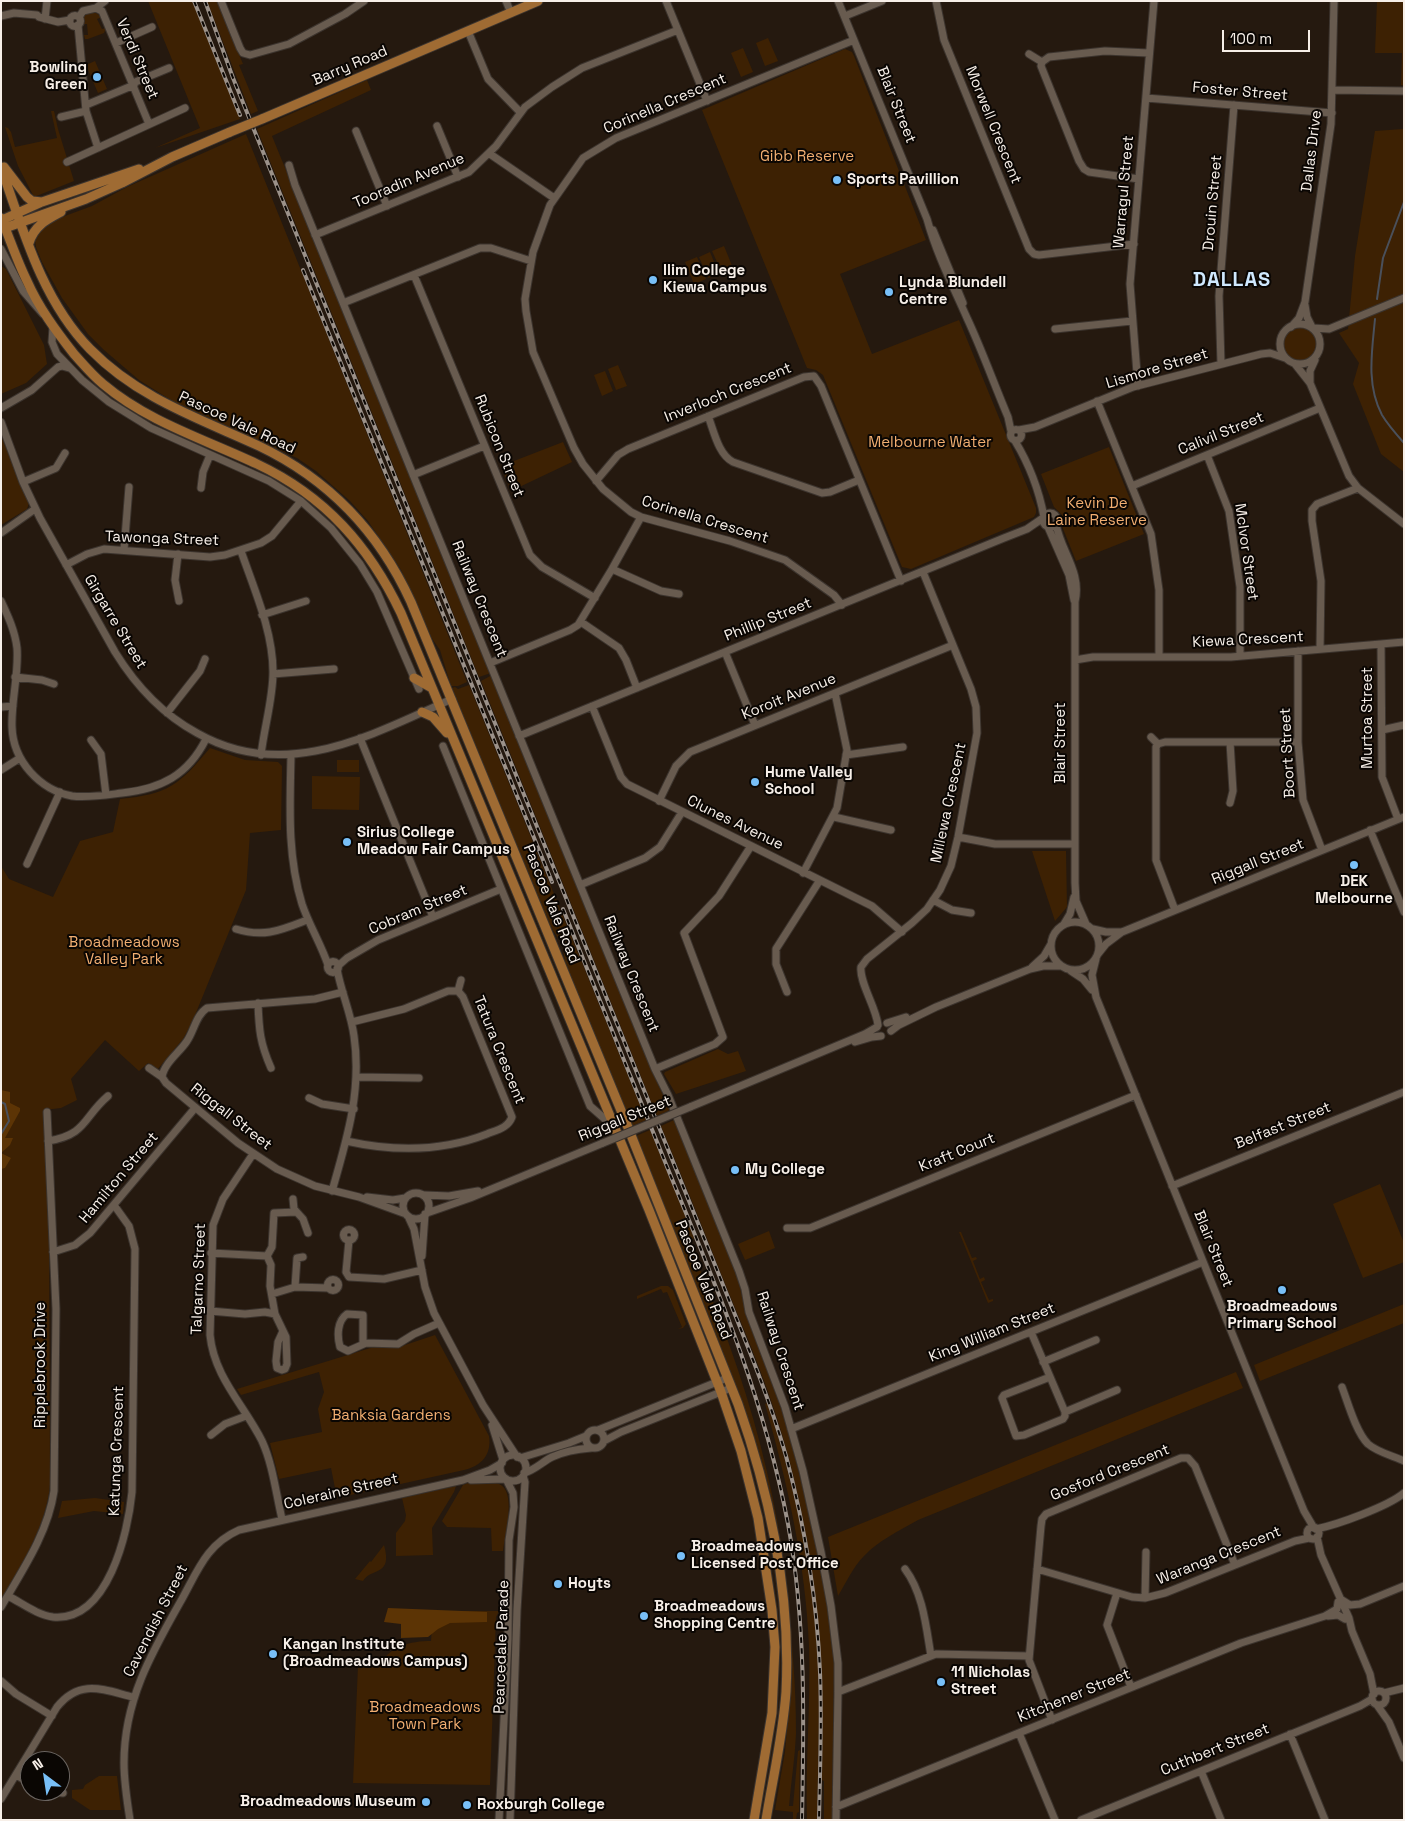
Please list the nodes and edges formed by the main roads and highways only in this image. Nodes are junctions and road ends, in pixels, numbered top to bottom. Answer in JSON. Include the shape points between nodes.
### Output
{"nodes":[{"id":1,"x":538,"y":1,"type":"edge"},
{"id":2,"x":172,"y":157,"type":"junction"},
{"id":3,"x":1,"y":163,"type":"edge"},
{"id":4,"x":1,"y":167,"type":"edge"},
{"id":5,"x":86,"y":199,"type":"junction"},
{"id":6,"x":42,"y":202,"type":"junction"},
{"id":7,"x":20,"y":217,"type":"junction"},
{"id":8,"x":2,"y":223,"type":"edge"},
{"id":9,"x":29,"y":243,"type":"junction"},
{"id":10,"x":414,"y":678,"type":"road end"},
{"id":11,"x":432,"y":688,"type":"junction"},
{"id":12,"x":422,"y":712,"type":"road end"},
{"id":13,"x":454,"y":741,"type":"junction"},
{"id":14,"x":582,"y":1015,"type":"junction"},
{"id":15,"x":597,"y":1084,"type":"junction"},
{"id":16,"x":682,"y":1260,"type":"junction"},
{"id":17,"x":675,"y":1277,"type":"junction"},
{"id":18,"x":754,"y":1820,"type":"edge"},
{"id":19,"x":766,"y":1820,"type":"edge"}],
"edges":[{"from":1,"to":2,"type":"main road","name":"Barry Road","bridge":true},
{"from":2,"to":5,"type":"main road","name":"Barry Road"},
{"from":2,"to":6,"type":"main road","name":"Barry Road"},
{"from":3,"to":6,"type":"main road","via":[[32,201]]},
{"from":4,"to":7,"type":"main road","name":"Pascoe Vale Road"},
{"from":5,"to":7,"type":"main road","name":"Barry Road"},
{"from":5,"to":9,"type":"main road","via":[[41,224]]},
{"from":6,"to":7,"type":"main road","name":"Barry Road"},
{"from":7,"to":8,"type":"main road","name":"Barry Road"},
{"from":7,"to":9,"type":"main road","name":"Pascoe Vale Road"},
{"from":8,"to":11,"type":"main road","name":"Pascoe Vale Road","via":[[27,282],[52,324],[94,377],[128,404],[163,423],[277,474],[327,509],[354,537],[390,589]]},
{"from":9,"to":14,"type":"main road","name":"Pascoe Vale Road","via":[[42,278],[63,314],[104,363],[156,400],[296,466],[350,510],[376,541],[403,584]]},
{"from":10,"to":11,"type":"main road"},
{"from":11,"to":13,"type":"main road","name":"Pascoe Vale Road"},
{"from":12,"to":13,"type":"main road","via":[[436,719]]},
{"from":13,"to":15,"type":"main road","name":"Pascoe Vale Road"},
{"from":14,"to":15,"type":"main road","via":[[576,1020]]},
{"from":14,"to":16,"type":"main road","name":"Pascoe Vale Road"},
{"from":15,"to":17,"type":"main road","name":"Pascoe Vale Road"},
{"from":16,"to":17,"type":"main road"},
{"from":16,"to":19,"type":"main road","name":"Pascoe Vale Road","via":[[745,1425],[765,1495],[777,1556],[784,1618],[786,1683],[784,1717]]},
{"from":17,"to":18,"type":"main road","name":"Pascoe Vale Road","via":[[736,1436],[752,1492],[763,1550],[774,1630],[772,1713]]}]}
